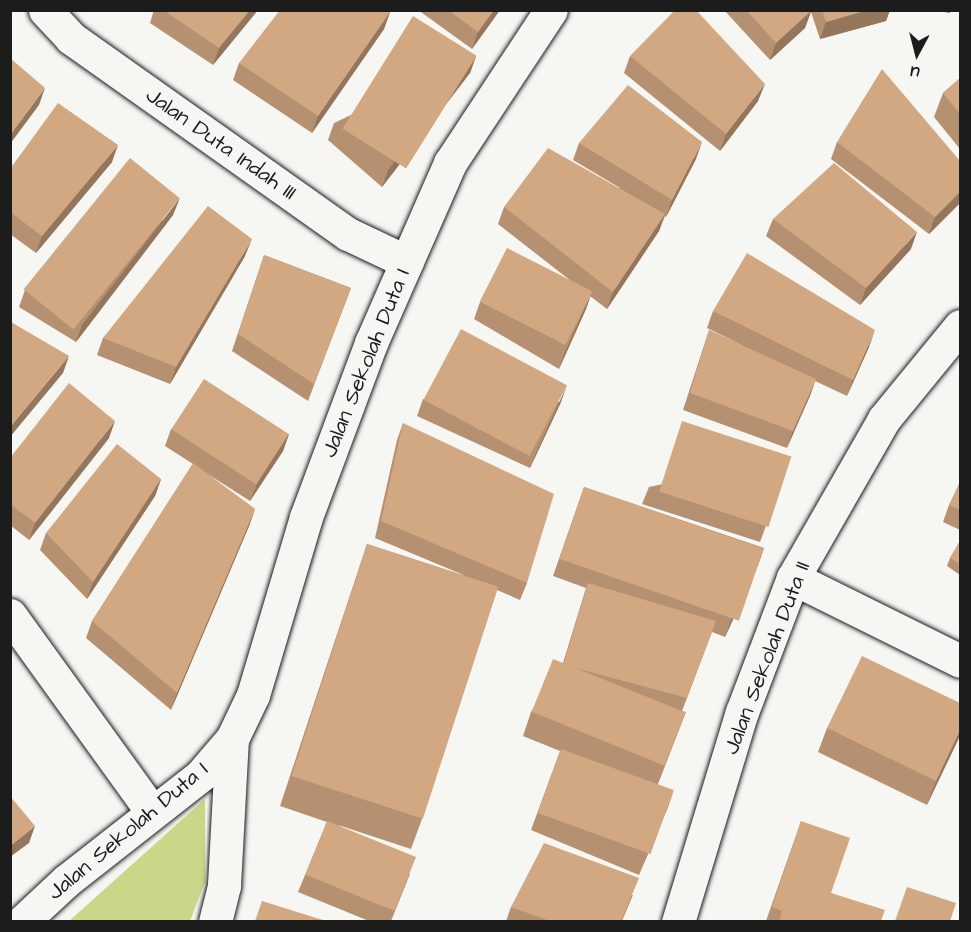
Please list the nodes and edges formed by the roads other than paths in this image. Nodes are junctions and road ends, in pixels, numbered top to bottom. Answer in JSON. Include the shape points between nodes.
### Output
{"nodes":[{"id":1,"x":45,"y":10,"type":"edge"},
{"id":2,"x":551,"y":10,"type":"edge"},
{"id":3,"x":407,"y":262,"type":"junction"},
{"id":4,"x":960,"y":326,"type":"edge"},
{"id":5,"x":793,"y":578,"type":"junction"},
{"id":6,"x":10,"y":615,"type":"edge"},
{"id":7,"x":960,"y":661,"type":"edge"},
{"id":8,"x":232,"y":739,"type":"junction"},
{"id":9,"x":153,"y":812,"type":"junction"},
{"id":10,"x":22,"y":921,"type":"edge"},
{"id":11,"x":215,"y":921,"type":"edge"},
{"id":12,"x":678,"y":921,"type":"edge"}],
"edges":[{"from":1,"to":3,"type":"street","name":"Jalan Duta Indah III","via":[[71,38],[348,234]]},
{"from":2,"to":3,"type":"street","name":"Jalan Sekolah Duta I","via":[[450,163]]},
{"from":3,"to":8,"type":"street","name":"Jalan Sekolah Duta I","via":[[371,343],[306,517],[253,695]]},
{"from":4,"to":5,"type":"street","name":"Jalan Sekolah Duta II","via":[[884,419]]},
{"from":5,"to":7,"type":"street"},
{"from":5,"to":12,"type":"street","name":"Jalan Sekolah Duta II","via":[[742,712]]},
{"from":6,"to":9,"type":"street"},
{"from":8,"to":9,"type":"street","name":"Jalan Sekolah Duta I","via":[[201,775]]},
{"from":8,"to":11,"type":"street","name":"Jalan Sekolah Duta I","via":[[224,885]]},
{"from":9,"to":10,"type":"street","name":"Jalan Sekolah Duta I"}]}
